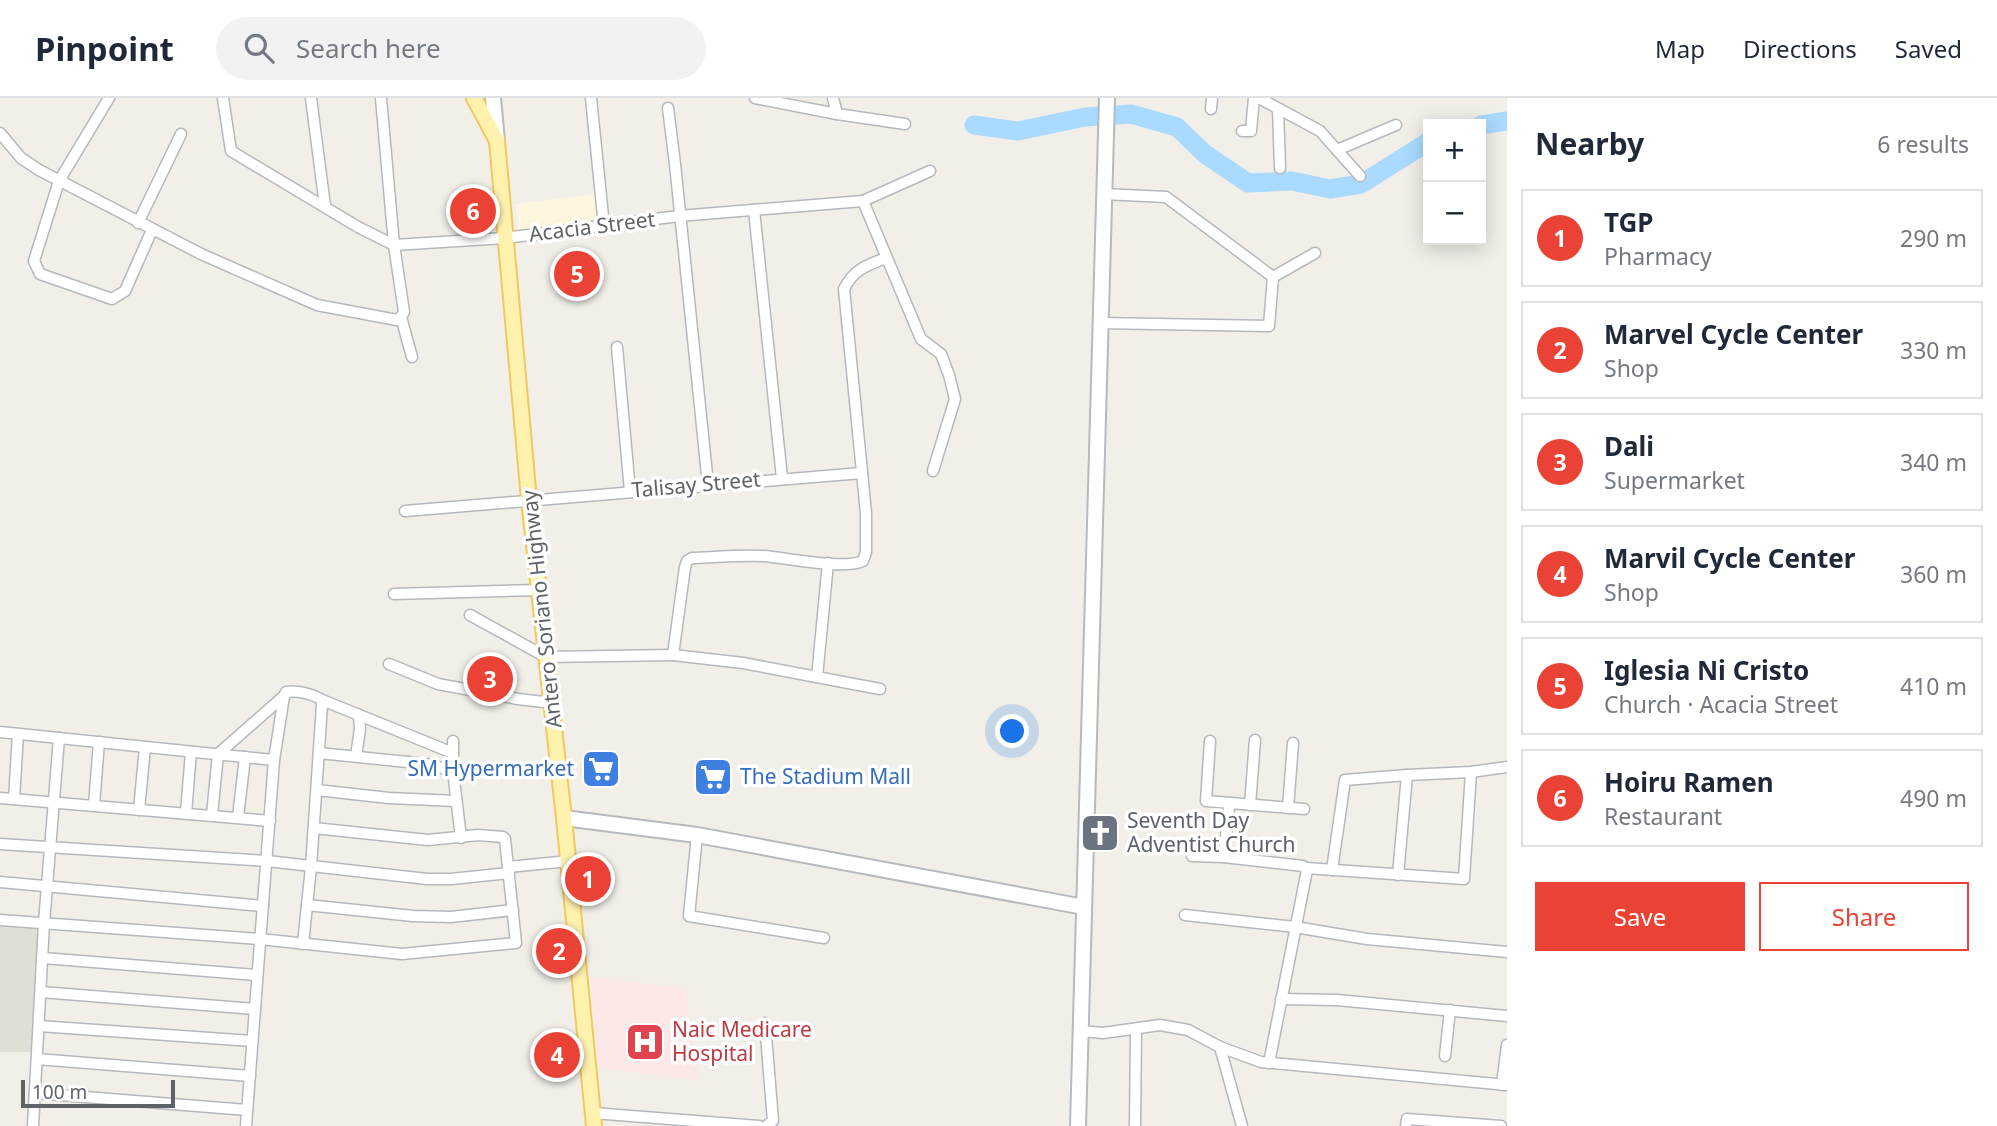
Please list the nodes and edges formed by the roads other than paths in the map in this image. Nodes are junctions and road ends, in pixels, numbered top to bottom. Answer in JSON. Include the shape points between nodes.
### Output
{"nodes":[{"id":1,"x":109,"y":98,"type":"edge"},
{"id":2,"x":223,"y":98,"type":"edge"},
{"id":3,"x":311,"y":98,"type":"edge"},
{"id":4,"x":382,"y":98,"type":"edge"},
{"id":5,"x":474,"y":98,"type":"edge"},
{"id":6,"x":493,"y":98,"type":"edge"},
{"id":7,"x":591,"y":98,"type":"edge"},
{"id":8,"x":833,"y":98,"type":"edge"},
{"id":9,"x":1107,"y":98,"type":"edge"},
{"id":10,"x":1256,"y":98,"type":"edge"},
{"id":11,"x":761,"y":99,"type":"edge"},
{"id":12,"x":668,"y":108,"type":"dead end"},
{"id":13,"x":1278,"y":109,"type":"junction"},
{"id":14,"x":837,"y":114,"type":"junction"},
{"id":15,"x":905,"y":124,"type":"dead end"},
{"id":16,"x":1396,"y":125,"type":"dead end"},
{"id":17,"x":1242,"y":131,"type":"dead end"},
{"id":18,"x":0,"y":132,"type":"edge"},
{"id":19,"x":181,"y":134,"type":"dead end"},
{"id":20,"x":497,"y":141,"type":"junction"},
{"id":21,"x":1337,"y":150,"type":"junction"},
{"id":22,"x":1280,"y":168,"type":"dead end"},
{"id":23,"x":930,"y":171,"type":"dead end"},
{"id":24,"x":1360,"y":176,"type":"dead end"},
{"id":25,"x":59,"y":181,"type":"junction"},
{"id":26,"x":1104,"y":194,"type":"junction"},
{"id":27,"x":863,"y":201,"type":"junction"},
{"id":28,"x":325,"y":206,"type":"junction"},
{"id":29,"x":754,"y":210,"type":"junction"},
{"id":30,"x":680,"y":216,"type":"junction"},
{"id":31,"x":138,"y":223,"type":"junction"},
{"id":32,"x":604,"y":226,"type":"junction"},
{"id":33,"x":152,"y":230,"type":"junction"},
{"id":34,"x":505,"y":238,"type":"junction"},
{"id":35,"x":394,"y":244,"type":"junction"},
{"id":36,"x":1315,"y":253,"type":"dead end"},
{"id":37,"x":886,"y":258,"type":"junction"},
{"id":38,"x":1273,"y":277,"type":"junction"},
{"id":39,"x":401,"y":317,"type":"junction"},
{"id":40,"x":1099,"y":323,"type":"junction"},
{"id":41,"x":617,"y":347,"type":"dead end"},
{"id":42,"x":412,"y":357,"type":"dead end"},
{"id":43,"x":933,"y":471,"type":"dead end"},
{"id":44,"x":862,"y":473,"type":"junction"},
{"id":45,"x":782,"y":478,"type":"junction"},
{"id":46,"x":708,"y":484,"type":"junction"},
{"id":47,"x":630,"y":491,"type":"junction"},
{"id":48,"x":529,"y":500,"type":"junction"},
{"id":49,"x":405,"y":511,"type":"dead end"},
{"id":50,"x":828,"y":563,"type":"junction"},
{"id":51,"x":539,"y":590,"type":"junction"},
{"id":52,"x":394,"y":594,"type":"dead end"},
{"id":53,"x":470,"y":615,"type":"dead end"},
{"id":54,"x":673,"y":655,"type":"junction"},
{"id":55,"x":547,"y":657,"type":"junction"},
{"id":56,"x":389,"y":664,"type":"dead end"},
{"id":57,"x":817,"y":677,"type":"junction"},
{"id":58,"x":880,"y":689,"type":"dead end"},
{"id":59,"x":284,"y":696,"type":"junction"},
{"id":60,"x":321,"y":700,"type":"junction"},
{"id":61,"x":552,"y":703,"type":"junction"},
{"id":62,"x":359,"y":715,"type":"junction"},
{"id":63,"x":0,"y":732,"type":"edge"},
{"id":64,"x":18,"y":734,"type":"junction"},
{"id":65,"x":59,"y":738,"type":"junction"},
{"id":66,"x":1255,"y":740,"type":"dead end"},
{"id":67,"x":453,"y":741,"type":"dead end"},
{"id":68,"x":1210,"y":741,"type":"dead end"},
{"id":69,"x":99,"y":742,"type":"junction"},
{"id":70,"x":1293,"y":743,"type":"dead end"},
{"id":71,"x":145,"y":747,"type":"junction"},
{"id":72,"x":191,"y":752,"type":"junction"},
{"id":73,"x":319,"y":753,"type":"junction"},
{"id":74,"x":453,"y":753,"type":"junction"},
{"id":75,"x":218,"y":754,"type":"junction"},
{"id":76,"x":245,"y":757,"type":"junction"},
{"id":77,"x":356,"y":757,"type":"junction"},
{"id":78,"x":274,"y":760,"type":"junction"},
{"id":79,"x":1507,"y":767,"type":"edge"},
{"id":80,"x":453,"y":771,"type":"junction"},
{"id":81,"x":1471,"y":772,"type":"junction"},
{"id":82,"x":1407,"y":775,"type":"junction"},
{"id":83,"x":317,"y":790,"type":"junction"},
{"id":84,"x":0,"y":798,"type":"edge"},
{"id":85,"x":14,"y":799,"type":"junction"},
{"id":86,"x":456,"y":801,"type":"junction"},
{"id":87,"x":54,"y":802,"type":"junction"},
{"id":88,"x":1231,"y":803,"type":"junction"},
{"id":89,"x":1250,"y":805,"type":"junction"},
{"id":90,"x":94,"y":806,"type":"junction"},
{"id":91,"x":1288,"y":808,"type":"junction"},
{"id":92,"x":1304,"y":809,"type":"dead end"},
{"id":93,"x":139,"y":810,"type":"junction"},
{"id":94,"x":186,"y":813,"type":"junction"},
{"id":95,"x":212,"y":815,"type":"junction"},
{"id":96,"x":239,"y":817,"type":"junction"},
{"id":97,"x":565,"y":817,"type":"junction"},
{"id":98,"x":270,"y":821,"type":"junction"},
{"id":99,"x":314,"y":828,"type":"junction"},
{"id":100,"x":697,"y":835,"type":"junction"},
{"id":101,"x":461,"y":838,"type":"junction"},
{"id":102,"x":0,"y":845,"type":"edge"},
{"id":103,"x":50,"y":848,"type":"junction"},
{"id":104,"x":1192,"y":856,"type":"dead end"},
{"id":105,"x":1224,"y":858,"type":"junction"},
{"id":106,"x":569,"y":861,"type":"junction"},
{"id":107,"x":267,"y":862,"type":"junction"},
{"id":108,"x":311,"y":867,"type":"junction"},
{"id":109,"x":1306,"y":868,"type":"junction"},
{"id":110,"x":509,"y":870,"type":"junction"},
{"id":111,"x":1332,"y":870,"type":"junction"},
{"id":112,"x":1398,"y":875,"type":"junction"},
{"id":113,"x":0,"y":882,"type":"edge"},
{"id":114,"x":48,"y":886,"type":"junction"},
{"id":115,"x":263,"y":905,"type":"junction"},
{"id":116,"x":307,"y":905,"type":"junction"},
{"id":117,"x":1084,"y":907,"type":"junction"},
{"id":118,"x":513,"y":910,"type":"junction"},
{"id":119,"x":1185,"y":915,"type":"dead end"},
{"id":120,"x":0,"y":920,"type":"edge"},
{"id":121,"x":44,"y":923,"type":"junction"},
{"id":122,"x":1295,"y":927,"type":"junction"},
{"id":123,"x":824,"y":938,"type":"dead end"},
{"id":124,"x":260,"y":939,"type":"junction"},
{"id":125,"x":303,"y":944,"type":"junction"},
{"id":126,"x":1507,"y":952,"type":"edge"},
{"id":127,"x":43,"y":958,"type":"junction"},
{"id":128,"x":257,"y":975,"type":"junction"},
{"id":129,"x":41,"y":992,"type":"junction"},
{"id":130,"x":1281,"y":999,"type":"junction"},
{"id":131,"x":255,"y":1009,"type":"junction"},
{"id":132,"x":1450,"y":1010,"type":"junction"},
{"id":133,"x":1507,"y":1016,"type":"edge"},
{"id":134,"x":765,"y":1023,"type":"dead end"},
{"id":135,"x":39,"y":1026,"type":"junction"},
{"id":136,"x":1136,"y":1029,"type":"junction"},
{"id":137,"x":1081,"y":1031,"type":"junction"},
{"id":138,"x":252,"y":1041,"type":"junction"},
{"id":139,"x":1507,"y":1045,"type":"edge"},
{"id":140,"x":1220,"y":1047,"type":"junction"},
{"id":141,"x":1445,"y":1056,"type":"dead end"},
{"id":142,"x":37,"y":1059,"type":"junction"},
{"id":143,"x":1269,"y":1063,"type":"junction"},
{"id":144,"x":250,"y":1076,"type":"junction"},
{"id":145,"x":1505,"y":1085,"type":"edge"},
{"id":146,"x":35,"y":1093,"type":"junction"},
{"id":147,"x":247,"y":1110,"type":"junction"},
{"id":148,"x":593,"y":1119,"type":"edge"},
{"id":149,"x":33,"y":1126,"type":"edge"},
{"id":150,"x":246,"y":1126,"type":"edge"},
{"id":151,"x":759,"y":1126,"type":"edge"},
{"id":152,"x":766,"y":1126,"type":"edge"},
{"id":153,"x":1078,"y":1126,"type":"edge"},
{"id":154,"x":1135,"y":1126,"type":"edge"},
{"id":155,"x":1242,"y":1126,"type":"edge"},
{"id":156,"x":1406,"y":1126,"type":"edge"},
{"id":157,"x":1501,"y":1126,"type":"edge"}],
"edges":[{"from":1,"to":25,"type":"street"},
{"from":2,"to":28,"type":"street","via":[[231,150]]},
{"from":3,"to":28,"type":"street"},
{"from":4,"to":35,"type":"street"},
{"from":5,"to":20,"type":"main road","name":"Antero Soriano Highway"},
{"from":6,"to":20,"type":"street"},
{"from":7,"to":32,"type":"street"},
{"from":8,"to":14,"type":"street"},
{"from":9,"to":26,"type":"street"},
{"from":10,"to":13,"type":"street"},
{"from":10,"to":17,"type":"street","via":[[1251,131]]},
{"from":11,"to":14,"type":"street"},
{"from":12,"to":30,"type":"street"},
{"from":13,"to":21,"type":"street","via":[[1320,131]]},
{"from":13,"to":22,"type":"street"},
{"from":14,"to":15,"type":"street"},
{"from":16,"to":21,"type":"street"},
{"from":18,"to":25,"type":"street","via":[[21,158]]},
{"from":19,"to":31,"type":"street"},
{"from":20,"to":34,"type":"main road","name":"Antero Soriano Highway"},
{"from":21,"to":24,"type":"street"},
{"from":23,"to":27,"type":"street","name":"Acacia Street"},
{"from":25,"to":31,"type":"street"},
{"from":25,"to":33,"type":"street","via":[[34,261],[40,274],[112,299],[125,291]]},
{"from":26,"to":38,"type":"street","via":[[1166,197]]},
{"from":26,"to":40,"type":"street"},
{"from":27,"to":29,"type":"street","name":"Acacia Street"},
{"from":27,"to":37,"type":"street"},
{"from":28,"to":35,"type":"street"},
{"from":29,"to":30,"type":"street","name":"Acacia Street"},
{"from":29,"to":45,"type":"street"},
{"from":30,"to":32,"type":"street","name":"Acacia Street"},
{"from":30,"to":46,"type":"street"},
{"from":31,"to":33,"type":"street"},
{"from":32,"to":34,"type":"street","name":"Acacia Street"},
{"from":33,"to":39,"type":"street","via":[[317,305],[397,320]]},
{"from":34,"to":35,"type":"street","name":"Acacia Street"},
{"from":34,"to":48,"type":"main road","name":"Antero Soriano Highway"},
{"from":35,"to":39,"type":"street"},
{"from":36,"to":38,"type":"street"},
{"from":37,"to":43,"type":"street","via":[[921,339],[941,354],[955,399]]},
{"from":37,"to":44,"type":"street","via":[[863,266],[844,289]]},
{"from":38,"to":40,"type":"street","via":[[1269,326]]},
{"from":39,"to":42,"type":"street"},
{"from":40,"to":117,"type":"street"},
{"from":41,"to":47,"type":"street"},
{"from":44,"to":45,"type":"street","name":"Talisay Street"},
{"from":44,"to":50,"type":"street","via":[[865,558],[855,564]]},
{"from":45,"to":46,"type":"street","name":"Talisay Street"},
{"from":46,"to":47,"type":"street","name":"Talisay Street"},
{"from":47,"to":48,"type":"street","name":"Talisay Street"},
{"from":48,"to":49,"type":"street","name":"Talisay Street"},
{"from":48,"to":51,"type":"main road","name":"Antero Soriano Highway"},
{"from":50,"to":54,"type":"street","via":[[762,556],[692,558],[685,567]]},
{"from":50,"to":57,"type":"street"},
{"from":51,"to":52,"type":"street"},
{"from":51,"to":55,"type":"main road","name":"Antero Soriano Highway"},
{"from":53,"to":55,"type":"street"},
{"from":54,"to":55,"type":"street"},
{"from":54,"to":57,"type":"street"},
{"from":55,"to":61,"type":"main road","name":"Antero Soriano Highway"},
{"from":56,"to":61,"type":"street","via":[[438,684]]},
{"from":57,"to":58,"type":"street"},
{"from":59,"to":60,"type":"street","via":[[292,691]]},
{"from":59,"to":75,"type":"street"},
{"from":59,"to":78,"type":"street"},
{"from":60,"to":62,"type":"street"},
{"from":60,"to":73,"type":"street"},
{"from":61,"to":97,"type":"main road","name":"Antero Soriano Highway"},
{"from":62,"to":74,"type":"street"},
{"from":62,"to":77,"type":"street"},
{"from":63,"to":64,"type":"street"},
{"from":64,"to":65,"type":"street"},
{"from":64,"to":85,"type":"street"},
{"from":65,"to":69,"type":"street"},
{"from":65,"to":87,"type":"street"},
{"from":66,"to":89,"type":"street"},
{"from":67,"to":74,"type":"street"},
{"from":68,"to":88,"type":"street","via":[[1206,801]]},
{"from":69,"to":71,"type":"street"},
{"from":69,"to":90,"type":"street"},
{"from":70,"to":91,"type":"street"},
{"from":71,"to":72,"type":"street"},
{"from":71,"to":93,"type":"street"},
{"from":72,"to":75,"type":"street"},
{"from":72,"to":94,"type":"street"},
{"from":73,"to":77,"type":"street"},
{"from":73,"to":83,"type":"street"},
{"from":74,"to":80,"type":"street"},
{"from":75,"to":76,"type":"street"},
{"from":75,"to":95,"type":"street"},
{"from":76,"to":78,"type":"street"},
{"from":76,"to":96,"type":"street"},
{"from":77,"to":80,"type":"street"},
{"from":78,"to":98,"type":"street"},
{"from":79,"to":81,"type":"street"},
{"from":80,"to":86,"type":"street"},
{"from":81,"to":82,"type":"street"},
{"from":81,"to":112,"type":"street","via":[[1464,879]]},
{"from":82,"to":111,"type":"street","via":[[1345,780]]},
{"from":82,"to":112,"type":"street"},
{"from":83,"to":86,"type":"street"},
{"from":83,"to":99,"type":"street"},
{"from":84,"to":85,"type":"street"},
{"from":85,"to":87,"type":"street"},
{"from":86,"to":101,"type":"street"},
{"from":87,"to":90,"type":"street"},
{"from":87,"to":103,"type":"street"},
{"from":88,"to":89,"type":"street"},
{"from":88,"to":105,"type":"street"},
{"from":89,"to":91,"type":"street"},
{"from":90,"to":93,"type":"street"},
{"from":91,"to":92,"type":"street"},
{"from":93,"to":94,"type":"street"},
{"from":94,"to":95,"type":"street"},
{"from":95,"to":96,"type":"street"},
{"from":96,"to":98,"type":"street"},
{"from":97,"to":100,"type":"street"},
{"from":97,"to":106,"type":"main road","name":"Antero Soriano Highway"},
{"from":98,"to":107,"type":"street"},
{"from":99,"to":101,"type":"street","via":[[428,840]]},
{"from":99,"to":108,"type":"street"},
{"from":100,"to":117,"type":"street"},
{"from":100,"to":123,"type":"street","via":[[688,916]]},
{"from":101,"to":110,"type":"street","via":[[503,837]]},
{"from":102,"to":103,"type":"street"},
{"from":103,"to":107,"type":"street"},
{"from":103,"to":114,"type":"street"},
{"from":104,"to":105,"type":"street"},
{"from":105,"to":109,"type":"street"},
{"from":106,"to":110,"type":"street"},
{"from":106,"to":148,"type":"main road","name":"Antero Soriano Highway"},
{"from":107,"to":108,"type":"street"},
{"from":107,"to":115,"type":"street"},
{"from":108,"to":110,"type":"street","via":[[427,879]]},
{"from":108,"to":116,"type":"street"},
{"from":109,"to":111,"type":"street"},
{"from":109,"to":122,"type":"street"},
{"from":110,"to":118,"type":"street"},
{"from":111,"to":112,"type":"street"},
{"from":113,"to":114,"type":"street"},
{"from":114,"to":115,"type":"street"},
{"from":114,"to":121,"type":"street"},
{"from":115,"to":124,"type":"street"},
{"from":116,"to":118,"type":"street","via":[[451,917]]},
{"from":116,"to":125,"type":"street"},
{"from":117,"to":137,"type":"street"},
{"from":118,"to":125,"type":"street","via":[[516,943],[402,954]]},
{"from":119,"to":122,"type":"street"},
{"from":120,"to":121,"type":"street"},
{"from":121,"to":124,"type":"street"},
{"from":121,"to":127,"type":"street"},
{"from":122,"to":126,"type":"street"},
{"from":122,"to":130,"type":"street"},
{"from":124,"to":125,"type":"street"},
{"from":124,"to":128,"type":"street"},
{"from":127,"to":128,"type":"street"},
{"from":127,"to":129,"type":"street"},
{"from":128,"to":131,"type":"street"},
{"from":129,"to":131,"type":"street"},
{"from":129,"to":135,"type":"street"},
{"from":130,"to":132,"type":"street"},
{"from":130,"to":143,"type":"street"},
{"from":131,"to":138,"type":"street"},
{"from":132,"to":133,"type":"street"},
{"from":132,"to":141,"type":"street"},
{"from":134,"to":152,"type":"street","via":[[773,1121]]},
{"from":135,"to":138,"type":"street"},
{"from":135,"to":142,"type":"street"},
{"from":136,"to":137,"type":"street"},
{"from":136,"to":140,"type":"street","via":[[1160,1025],[1188,1030]]},
{"from":136,"to":154,"type":"street"},
{"from":137,"to":153,"type":"street"},
{"from":138,"to":144,"type":"street"},
{"from":139,"to":145,"type":"street"},
{"from":140,"to":143,"type":"street"},
{"from":140,"to":155,"type":"street"},
{"from":142,"to":144,"type":"street"},
{"from":142,"to":146,"type":"street"},
{"from":143,"to":145,"type":"street"},
{"from":144,"to":147,"type":"street"},
{"from":146,"to":147,"type":"street"},
{"from":146,"to":149,"type":"street"},
{"from":147,"to":150,"type":"street"},
{"from":148,"to":151,"type":"street"},
{"from":156,"to":157,"type":"street","via":[[1407,1119]]}]}
